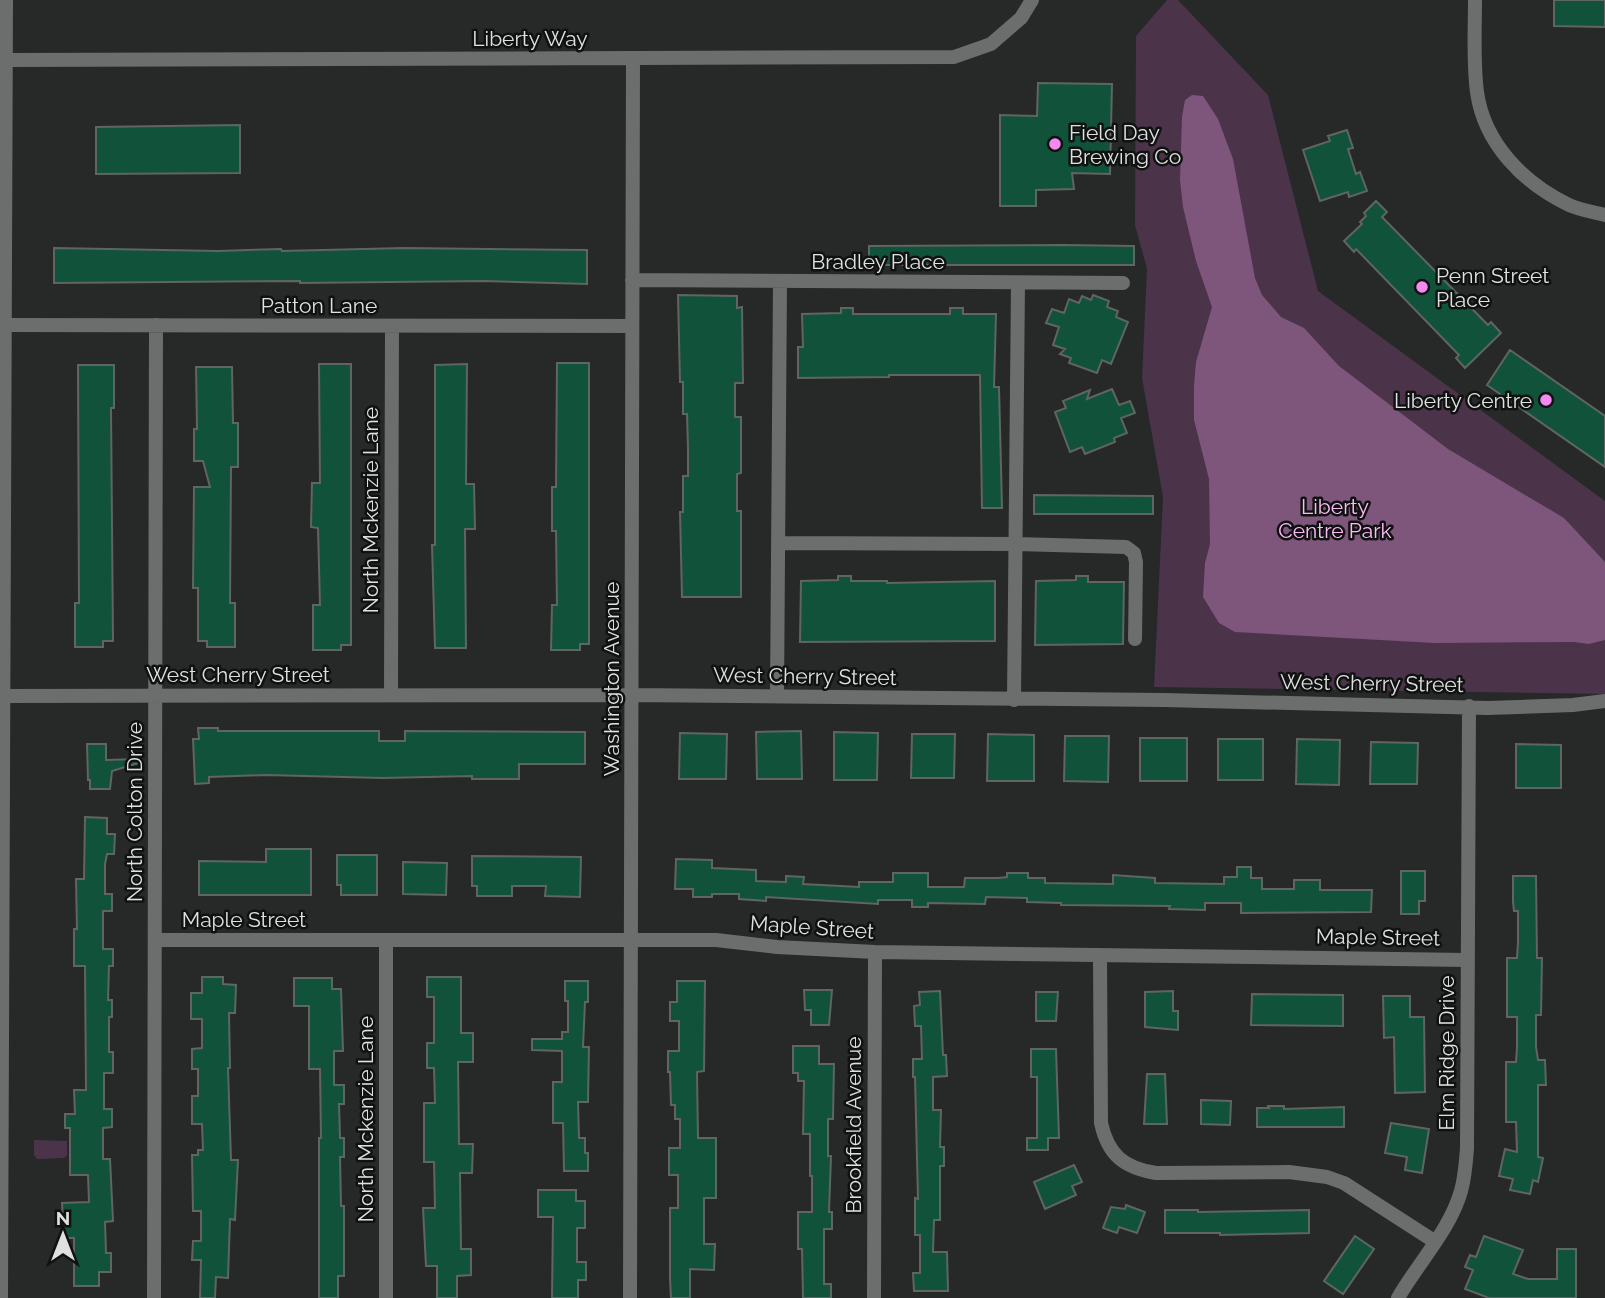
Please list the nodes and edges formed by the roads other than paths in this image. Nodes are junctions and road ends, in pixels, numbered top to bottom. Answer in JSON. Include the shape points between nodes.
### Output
{"nodes":[{"id":1,"x":6,"y":0,"type":"edge"},
{"id":2,"x":1032,"y":0,"type":"edge"},
{"id":3,"x":1475,"y":0,"type":"edge"},
{"id":4,"x":633,"y":59,"type":"junction"},
{"id":5,"x":7,"y":60,"type":"junction"},
{"id":6,"x":1605,"y":215,"type":"edge"},
{"id":7,"x":632,"y":280,"type":"junction"},
{"id":8,"x":780,"y":281,"type":"junction"},
{"id":9,"x":1018,"y":282,"type":"junction"},
{"id":10,"x":1123,"y":283,"type":"dead end"},
{"id":11,"x":6,"y":325,"type":"junction"},
{"id":12,"x":156,"y":325,"type":"junction"},
{"id":13,"x":392,"y":326,"type":"junction"},
{"id":14,"x":632,"y":326,"type":"junction"},
{"id":15,"x":778,"y":543,"type":"junction"},
{"id":16,"x":1015,"y":544,"type":"junction"},
{"id":17,"x":1135,"y":639,"type":"dead end"},
{"id":18,"x":155,"y":695,"type":"junction"},
{"id":19,"x":391,"y":695,"type":"junction"},
{"id":20,"x":632,"y":695,"type":"junction"},
{"id":21,"x":4,"y":696,"type":"junction"},
{"id":22,"x":777,"y":696,"type":"junction"},
{"id":23,"x":1014,"y":700,"type":"junction"},
{"id":24,"x":1605,"y":701,"type":"edge"},
{"id":25,"x":1469,"y":706,"type":"junction"},
{"id":26,"x":155,"y":940,"type":"junction"},
{"id":27,"x":386,"y":941,"type":"junction"},
{"id":28,"x":631,"y":941,"type":"junction"},
{"id":29,"x":875,"y":952,"type":"junction"},
{"id":30,"x":1100,"y":955,"type":"junction"},
{"id":31,"x":1467,"y":960,"type":"junction"},
{"id":32,"x":1434,"y":1241,"type":"junction"},
{"id":33,"x":1,"y":1298,"type":"edge"},
{"id":34,"x":154,"y":1298,"type":"edge"},
{"id":35,"x":386,"y":1298,"type":"edge"},
{"id":36,"x":630,"y":1298,"type":"edge"},
{"id":37,"x":874,"y":1298,"type":"edge"},
{"id":38,"x":1398,"y":1298,"type":"edge"}],
"edges":[{"from":1,"to":5,"type":"street"},
{"from":2,"to":4,"type":"street","name":"Liberty Way","via":[[1021,18],[991,44],[954,57]]},
{"from":3,"to":6,"type":"street","via":[[1477,94],[1499,149],[1542,190],[1570,205]]},
{"from":4,"to":5,"type":"street","name":"Liberty Way"},
{"from":4,"to":7,"type":"street","name":"Washington Avenue"},
{"from":5,"to":11,"type":"street"},
{"from":7,"to":8,"type":"street","name":"Bradley Place"},
{"from":7,"to":14,"type":"street","name":"Washington Avenue"},
{"from":8,"to":9,"type":"street","name":"Bradley Place"},
{"from":8,"to":15,"type":"street"},
{"from":9,"to":10,"type":"street","name":"Bradley Place"},
{"from":9,"to":16,"type":"street"},
{"from":11,"to":12,"type":"street","name":"Patton Lane"},
{"from":11,"to":21,"type":"street"},
{"from":12,"to":13,"type":"street","name":"Patton Lane"},
{"from":12,"to":18,"type":"street","name":"North Colton Drive"},
{"from":13,"to":14,"type":"street","name":"Patton Lane"},
{"from":13,"to":19,"type":"street","name":"North Mckenzie Lane"},
{"from":14,"to":20,"type":"street","name":"Washington Avenue"},
{"from":15,"to":16,"type":"street"},
{"from":15,"to":22,"type":"street"},
{"from":16,"to":17,"type":"street","via":[[1118,546],[1134,553]]},
{"from":16,"to":23,"type":"street"},
{"from":18,"to":19,"type":"street","name":"West Cherry Street"},
{"from":18,"to":21,"type":"street","name":"West Cherry Street"},
{"from":18,"to":26,"type":"street","name":"North Colton Drive"},
{"from":19,"to":20,"type":"street","name":"West Cherry Street"},
{"from":20,"to":22,"type":"street","name":"West Cherry Street"},
{"from":20,"to":28,"type":"street","name":"Washington Avenue"},
{"from":21,"to":33,"type":"street"},
{"from":22,"to":23,"type":"street","name":"West Cherry Street"},
{"from":23,"to":25,"type":"street","name":"West Cherry Street"},
{"from":24,"to":25,"type":"street","name":"West Cherry Street"},
{"from":25,"to":31,"type":"street","name":"Elm Ridge Drive"},
{"from":26,"to":27,"type":"street","name":"Maple Street"},
{"from":26,"to":34,"type":"street","name":"North Colton Drive"},
{"from":27,"to":28,"type":"street","name":"Maple Street"},
{"from":27,"to":35,"type":"street","name":"North Mckenzie Lane"},
{"from":28,"to":29,"type":"street","name":"Maple Street","via":[[716,940]]},
{"from":28,"to":36,"type":"street","name":"Washington Avenue"},
{"from":29,"to":30,"type":"street","name":"Maple Street"},
{"from":29,"to":37,"type":"street","name":"Brookfield Avenue"},
{"from":30,"to":31,"type":"street","name":"Maple Street"},
{"from":30,"to":32,"type":"street","via":[[1101,1123],[1113,1153],[1137,1170],[1156,1173],[1289,1172],[1327,1177],[1344,1183]]},
{"from":31,"to":32,"type":"street","name":"Elm Ridge Drive","via":[[1465,1173],[1454,1210]]},
{"from":32,"to":38,"type":"street","name":"Elm Ridge Drive"}]}
